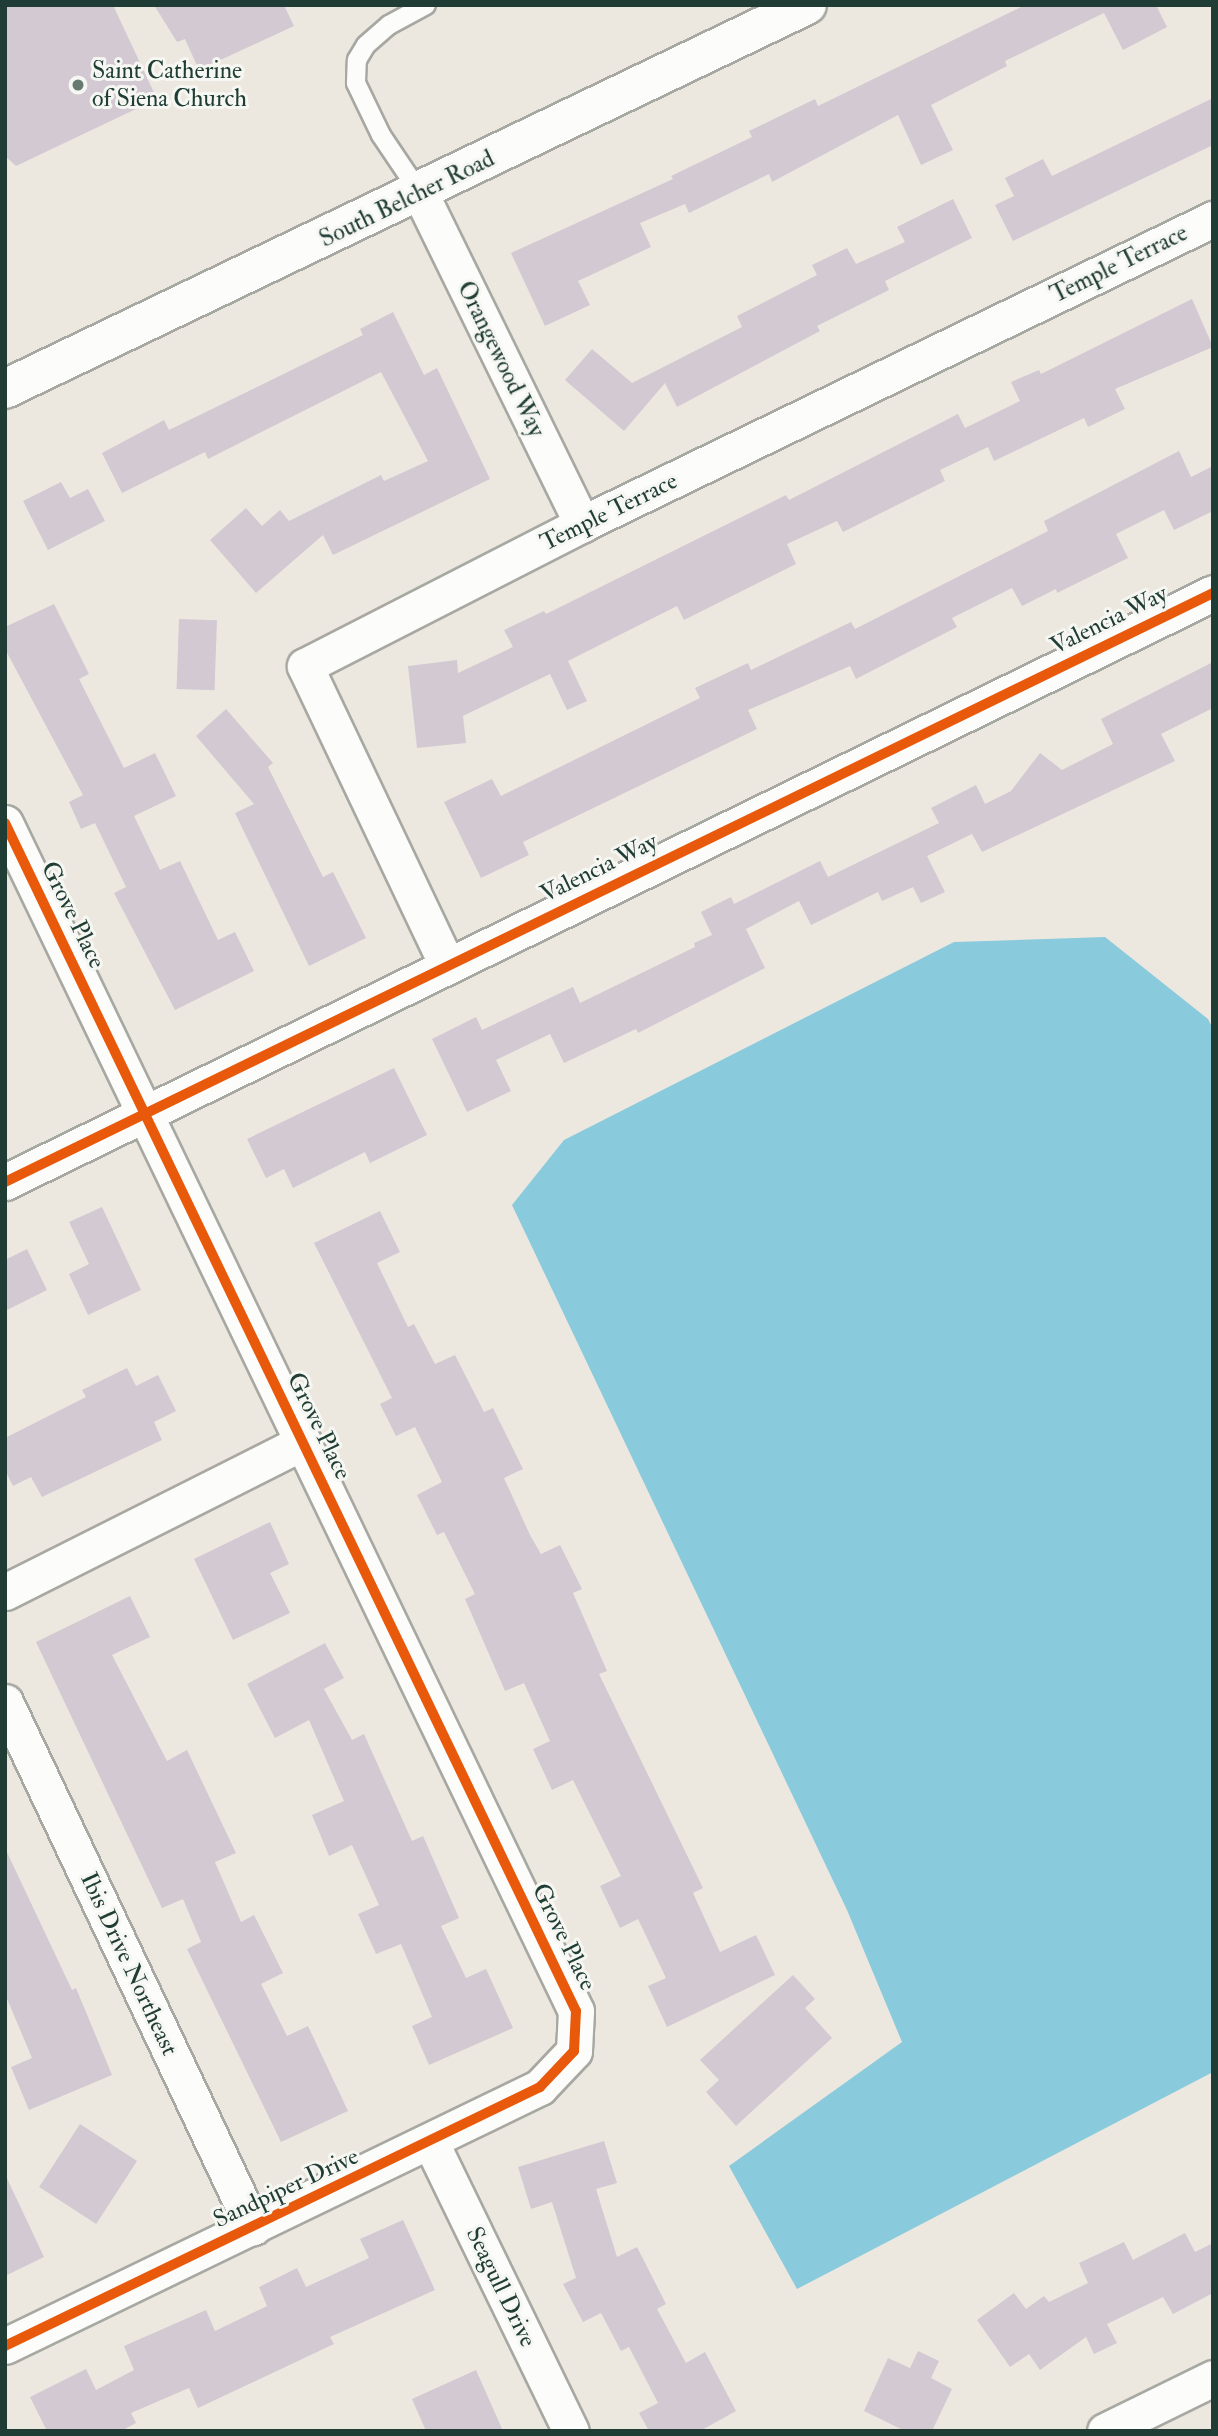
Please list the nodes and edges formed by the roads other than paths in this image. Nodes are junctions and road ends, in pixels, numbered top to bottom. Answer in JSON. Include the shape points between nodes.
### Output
{"nodes":[{"id":1,"x":426,"y":5,"type":"edge"},
{"id":2,"x":807,"y":5,"type":"edge"},
{"id":3,"x":420,"y":193,"type":"junction"},
{"id":4,"x":1213,"y":219,"type":"edge"},
{"id":5,"x":5,"y":389,"type":"edge"},
{"id":6,"x":582,"y":524,"type":"junction"},
{"id":7,"x":1213,"y":593,"type":"edge"},
{"id":8,"x":5,"y":823,"type":"edge"},
{"id":9,"x":447,"y":965,"type":"junction"},
{"id":10,"x":147,"y":1114,"type":"junction"},
{"id":11,"x":5,"y":1182,"type":"edge"},
{"id":12,"x":303,"y":1441,"type":"junction"},
{"id":13,"x":5,"y":1592,"type":"edge"},
{"id":14,"x":5,"y":1702,"type":"edge"},
{"id":15,"x":574,"y":2051,"type":"joint"},
{"id":16,"x":432,"y":2143,"type":"junction"},
{"id":17,"x":253,"y":2227,"type":"junction"},
{"id":18,"x":5,"y":2346,"type":"edge"},
{"id":19,"x":1213,"y":2378,"type":"edge"},
{"id":20,"x":570,"y":2431,"type":"edge"},
{"id":21,"x":1105,"y":2431,"type":"edge"}],
"edges":[{"from":1,"to":3,"type":"lane","via":[[389,25],[366,45],[357,60],[356,83],[382,135]]},
{"from":2,"to":3,"type":"main road","name":"South Belcher Road"},
{"from":3,"to":5,"type":"main road","name":"South Belcher Road"},
{"from":3,"to":6,"type":"street","name":"Orangewood Way"},
{"from":4,"to":6,"type":"street","name":"Temple Terrace"},
{"from":6,"to":9,"type":"street","name":"Temple Terrace","via":[[305,666]]},
{"from":7,"to":9,"type":"street","name":"Valencia Way"},
{"from":8,"to":10,"type":"street","name":"Grove Place"},
{"from":9,"to":10,"type":"street","name":"Valencia Way"},
{"from":10,"to":11,"type":"street","name":"Valencia Way"},
{"from":10,"to":12,"type":"street","name":"Grove Place"},
{"from":12,"to":13,"type":"street"},
{"from":12,"to":15,"type":"street","name":"Grove Place","via":[[576,2011]]},
{"from":14,"to":17,"type":"street","name":"Ibis Drive Northeast"},
{"from":15,"to":16,"type":"street","name":"Sandpiper Drive","via":[[540,2087]]},
{"from":16,"to":17,"type":"street","name":"Sandpiper Drive"},
{"from":16,"to":20,"type":"street","name":"Seagull Drive"},
{"from":17,"to":18,"type":"street","name":"Sandpiper Drive"},
{"from":19,"to":21,"type":"street"}]}
